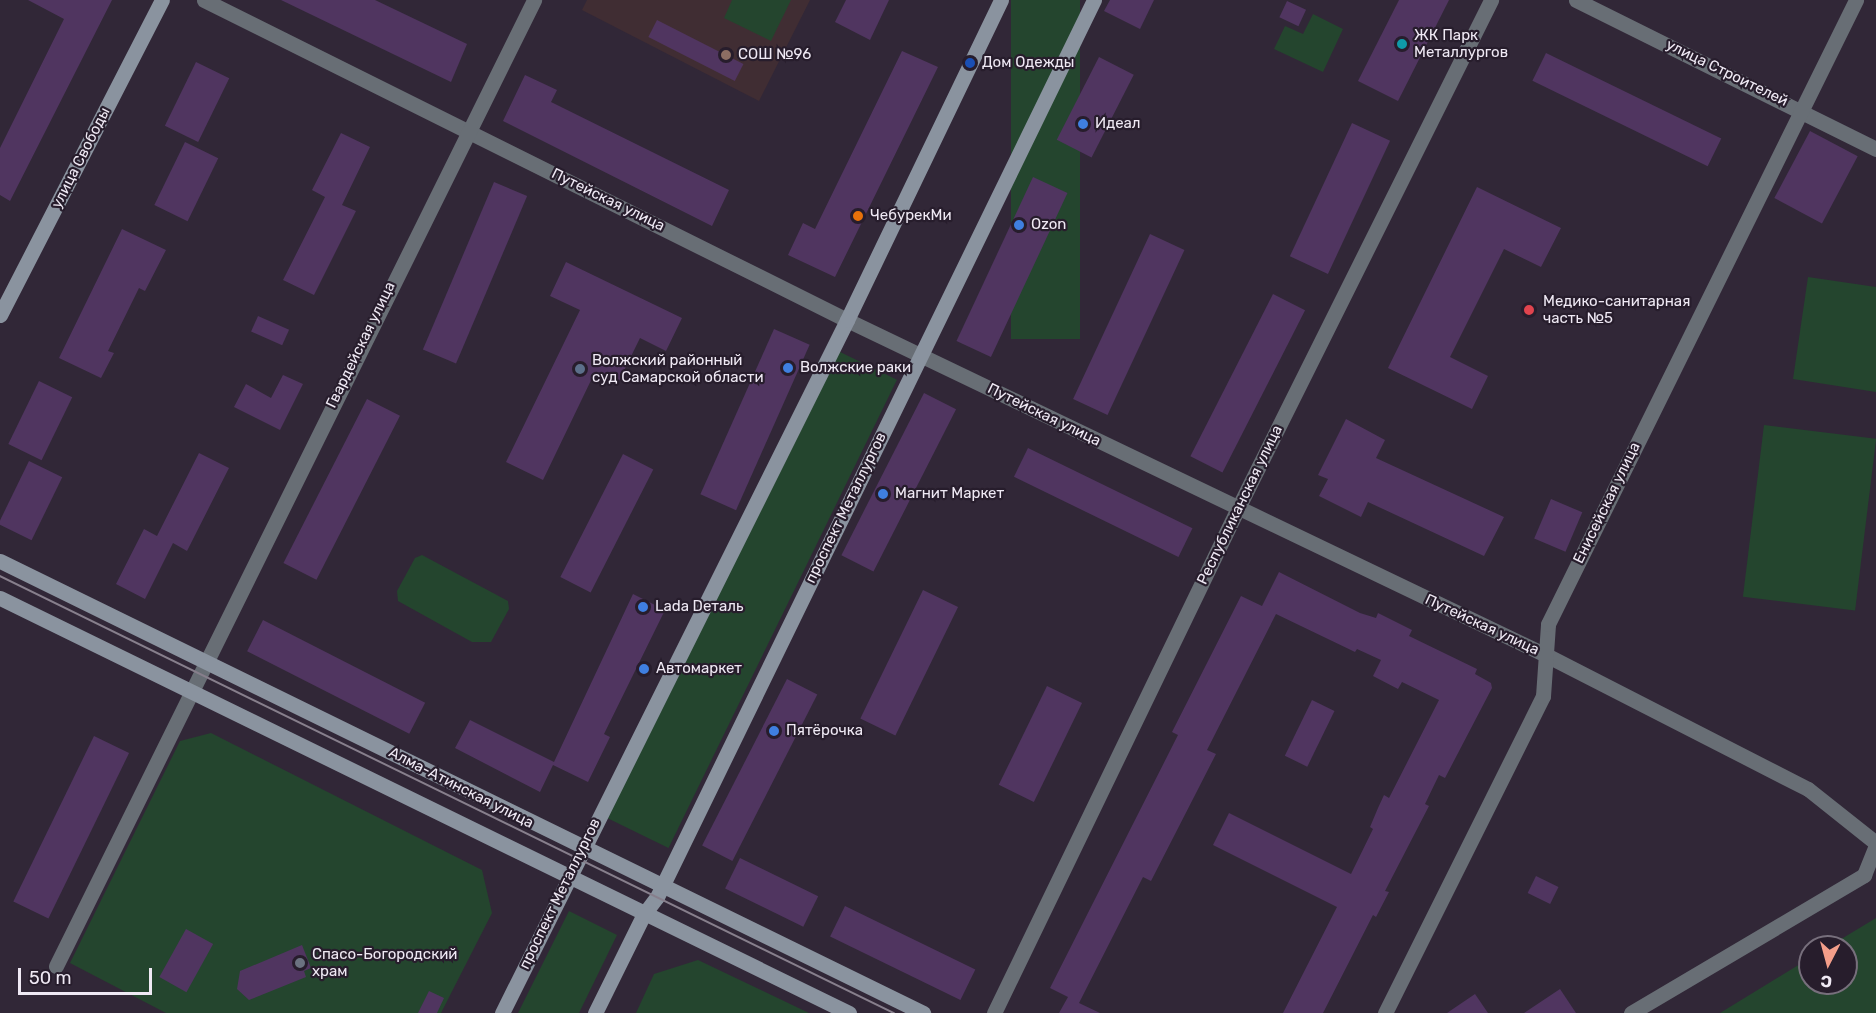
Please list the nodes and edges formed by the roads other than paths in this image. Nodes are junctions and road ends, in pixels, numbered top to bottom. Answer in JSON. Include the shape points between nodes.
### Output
{"nodes":[{"id":1,"x":162,"y":0,"type":"edge"},
{"id":2,"x":204,"y":0,"type":"edge"},
{"id":3,"x":534,"y":0,"type":"edge"},
{"id":4,"x":1000,"y":0,"type":"edge"},
{"id":5,"x":1094,"y":0,"type":"edge"},
{"id":6,"x":1491,"y":0,"type":"edge"},
{"id":7,"x":1576,"y":0,"type":"edge"},
{"id":8,"x":1856,"y":0,"type":"edge"},
{"id":9,"x":1801,"y":110,"type":"junction"},
{"id":10,"x":466,"y":130,"type":"junction"},
{"id":11,"x":1876,"y":149,"type":"edge"},
{"id":12,"x":0,"y":315,"type":"edge"},
{"id":13,"x":847,"y":320,"type":"junction"},
{"id":14,"x":921,"y":355,"type":"junction"},
{"id":15,"x":1237,"y":510,"type":"junction"},
{"id":16,"x":0,"y":561,"type":"edge"},
{"id":17,"x":0,"y":598,"type":"edge"},
{"id":18,"x":1546,"y":655,"type":"junction"},
{"id":19,"x":207,"y":662,"type":"junction"},
{"id":20,"x":189,"y":691,"type":"junction"},
{"id":21,"x":1876,"y":844,"type":"edge"},
{"id":22,"x":583,"y":848,"type":"junction"},
{"id":23,"x":569,"y":877,"type":"junction"},
{"id":24,"x":662,"y":885,"type":"junction"},
{"id":25,"x":644,"y":914,"type":"junction"},
{"id":26,"x":56,"y":966,"type":"dead end"},
{"id":27,"x":502,"y":1013,"type":"edge"},
{"id":28,"x":595,"y":1013,"type":"edge"},
{"id":29,"x":849,"y":1013,"type":"edge"},
{"id":30,"x":923,"y":1013,"type":"edge"},
{"id":31,"x":994,"y":1013,"type":"edge"},
{"id":32,"x":1385,"y":1013,"type":"edge"},
{"id":33,"x":1631,"y":1013,"type":"edge"}],
"edges":[{"from":1,"to":12,"type":"street","name":"улица Свободы"},
{"from":2,"to":10,"type":"street","name":"Путейская улица"},
{"from":3,"to":10,"type":"street","name":"Гвардейская улица"},
{"from":4,"to":13,"type":"street","name":"проспект Металлургов"},
{"from":5,"to":14,"type":"street","name":"проспект Металлургов"},
{"from":6,"to":15,"type":"street","name":"Республиканская улица"},
{"from":7,"to":9,"type":"street","name":"улица Строителей"},
{"from":8,"to":9,"type":"street","name":"Енисейская улица"},
{"from":9,"to":11,"type":"street","name":"улица Строителей"},
{"from":9,"to":18,"type":"street","name":"Енисейская улица","via":[[1548,624]]},
{"from":10,"to":13,"type":"street","name":"Путейская улица"},
{"from":10,"to":19,"type":"street","name":"Гвардейская улица"},
{"from":13,"to":14,"type":"street","name":"Путейская улица"},
{"from":13,"to":22,"type":"street","name":"проспект Металлургов"},
{"from":14,"to":15,"type":"street","name":"Путейская улица"},
{"from":14,"to":24,"type":"street","name":"проспект Металлургов"},
{"from":15,"to":18,"type":"street","name":"Путейская улица"},
{"from":15,"to":31,"type":"street","name":"Республиканская улица"},
{"from":16,"to":19,"type":"street","name":"Алма-Атинская улица"},
{"from":17,"to":20,"type":"street","name":"Алма-Атинская улица"},
{"from":18,"to":21,"type":"street","name":"Путейская улица","via":[[1808,789]]},
{"from":18,"to":32,"type":"street","name":"Енисейская улица","via":[[1544,696]]},
{"from":19,"to":20,"type":"street","name":"Гвардейская улица"},
{"from":19,"to":22,"type":"street","name":"Алма-Атинская улица"},
{"from":20,"to":23,"type":"street","name":"Алма-Атинская улица"},
{"from":20,"to":26,"type":"street","name":"Гвардейская улица"},
{"from":21,"to":33,"type":"street","via":[[1864,875]]},
{"from":22,"to":23,"type":"street","name":"проспект Металлургов"},
{"from":22,"to":24,"type":"street","name":"Алма-Атинская улица"},
{"from":23,"to":25,"type":"street","name":"Алма-Атинская улица"},
{"from":23,"to":27,"type":"street","name":"проспект Металлургов"},
{"from":24,"to":25,"type":"street","name":"проспект Металлургов"},
{"from":24,"to":30,"type":"street","name":"Алма-Атинская улица"},
{"from":25,"to":28,"type":"street","name":"проспект Металлургов"},
{"from":25,"to":29,"type":"street","name":"Алма-Атинская улица"}]}
